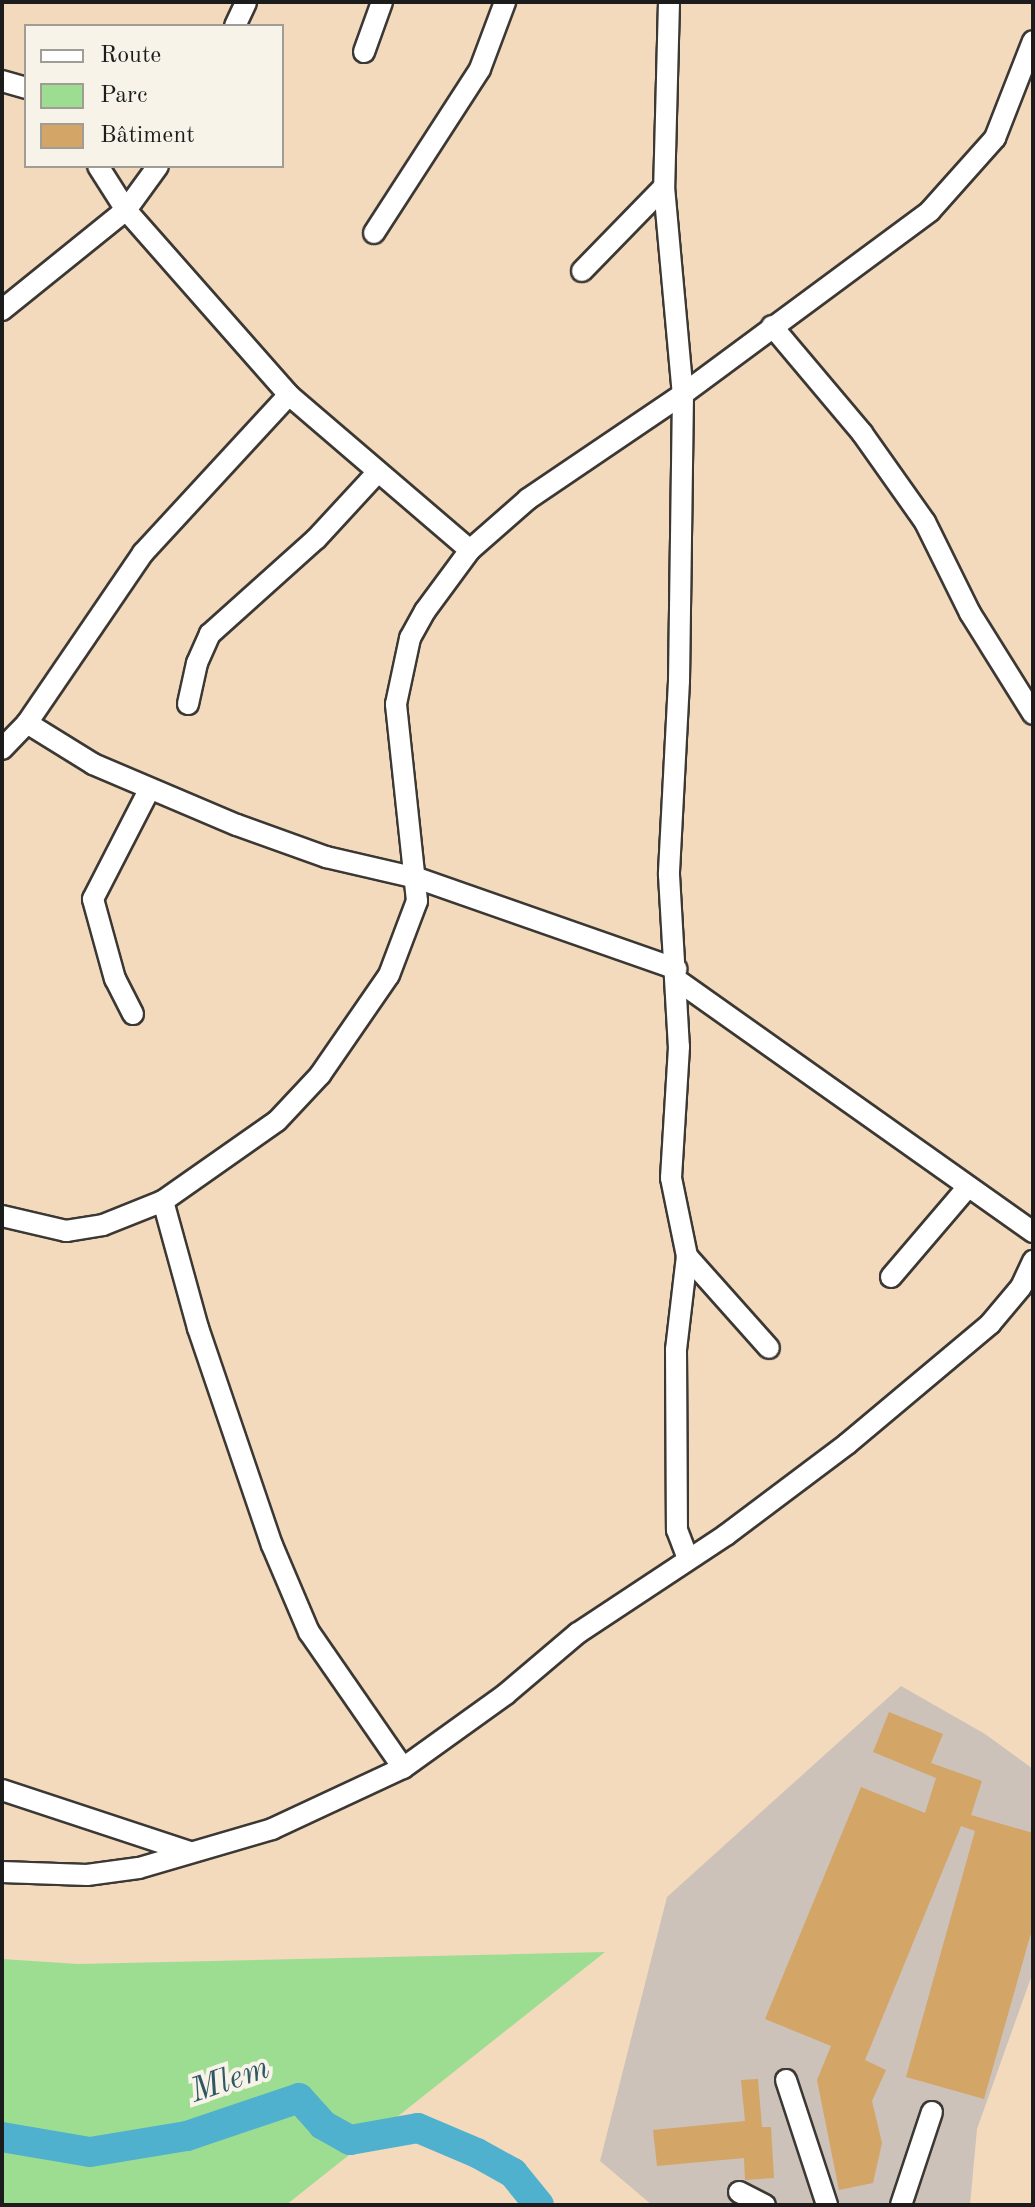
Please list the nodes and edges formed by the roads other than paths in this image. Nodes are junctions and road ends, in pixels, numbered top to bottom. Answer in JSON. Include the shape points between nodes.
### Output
{"nodes":[{"id":1,"x":246,"y":2,"type":"edge"},
{"id":2,"x":382,"y":2,"type":"edge"},
{"id":3,"x":505,"y":2,"type":"edge"},
{"id":4,"x":669,"y":2,"type":"edge"},
{"id":5,"x":236,"y":24,"type":"edge"},
{"id":6,"x":1033,"y":41,"type":"edge"},
{"id":7,"x":364,"y":52,"type":"dead end"},
{"id":8,"x":2,"y":81,"type":"edge"},
{"id":9,"x":24,"y":87,"type":"edge"},
{"id":10,"x":99,"y":168,"type":"edge"},
{"id":11,"x":157,"y":168,"type":"edge"},
{"id":12,"x":664,"y":187,"type":"junction"},
{"id":13,"x":126,"y":210,"type":"junction"},
{"id":14,"x":374,"y":233,"type":"dead end"},
{"id":15,"x":582,"y":271,"type":"dead end"},
{"id":16,"x":2,"y":310,"type":"edge"},
{"id":17,"x":772,"y":326,"type":"junction"},
{"id":18,"x":683,"y":394,"type":"junction"},
{"id":19,"x":289,"y":395,"type":"junction"},
{"id":20,"x":377,"y":473,"type":"junction"},
{"id":21,"x":470,"y":550,"type":"junction"},
{"id":22,"x":188,"y":704,"type":"dead end"},
{"id":23,"x":1033,"y":714,"type":"edge"},
{"id":24,"x":27,"y":723,"type":"junction"},
{"id":25,"x":2,"y":749,"type":"edge"},
{"id":26,"x":149,"y":790,"type":"junction"},
{"id":27,"x":417,"y":878,"type":"junction"},
{"id":28,"x":677,"y":974,"type":"junction"},
{"id":29,"x":133,"y":1014,"type":"dead end"},
{"id":30,"x":967,"y":1188,"type":"junction"},
{"id":31,"x":163,"y":1201,"type":"junction"},
{"id":32,"x":2,"y":1216,"type":"edge"},
{"id":33,"x":1033,"y":1232,"type":"edge"},
{"id":34,"x":687,"y":1256,"type":"junction"},
{"id":35,"x":1033,"y":1261,"type":"edge"},
{"id":36,"x":891,"y":1277,"type":"dead end"},
{"id":37,"x":769,"y":1348,"type":"dead end"},
{"id":38,"x":687,"y":1556,"type":"junction"},
{"id":39,"x":403,"y":1768,"type":"junction"},
{"id":40,"x":2,"y":1790,"type":"edge"},
{"id":41,"x":189,"y":1852,"type":"junction"},
{"id":42,"x":2,"y":1872,"type":"edge"},
{"id":43,"x":786,"y":2080,"type":"dead end"},
{"id":44,"x":932,"y":2112,"type":"dead end"},
{"id":45,"x":739,"y":2192,"type":"dead end"},
{"id":46,"x":765,"y":2205,"type":"edge"},
{"id":47,"x":827,"y":2205,"type":"edge"},
{"id":48,"x":901,"y":2205,"type":"edge"}],
"edges":[{"from":1,"to":5,"type":"street"},
{"from":2,"to":7,"type":"street"},
{"from":3,"to":14,"type":"street","via":[[480,69]]},
{"from":4,"to":12,"type":"street"},
{"from":6,"to":17,"type":"street","via":[[995,138],[963,178],[930,211]]},
{"from":8,"to":9,"type":"street"},
{"from":10,"to":13,"type":"street"},
{"from":11,"to":13,"type":"street"},
{"from":12,"to":15,"type":"street"},
{"from":12,"to":18,"type":"street"},
{"from":13,"to":16,"type":"street"},
{"from":13,"to":19,"type":"street"},
{"from":17,"to":18,"type":"street"},
{"from":17,"to":23,"type":"street","via":[[862,433],[925,522],[970,613]]},
{"from":18,"to":21,"type":"street","via":[[528,499]]},
{"from":18,"to":28,"type":"street","via":[[679,681],[669,875]]},
{"from":19,"to":20,"type":"street"},
{"from":19,"to":24,"type":"street","via":[[143,553]]},
{"from":20,"to":21,"type":"street"},
{"from":20,"to":22,"type":"street","via":[[316,539],[210,634]]},
{"from":21,"to":27,"type":"street","via":[[425,611],[401,671],[396,704]]},
{"from":24,"to":25,"type":"street"},
{"from":24,"to":26,"type":"street"},
{"from":26,"to":27,"type":"street","via":[[326,857]]},
{"from":26,"to":29,"type":"street","via":[[93,899],[115,979]]},
{"from":27,"to":28,"type":"street"},
{"from":27,"to":31,"type":"street","via":[[417,901],[405,941],[339,1050],[277,1121]]},
{"from":28,"to":30,"type":"street"},
{"from":28,"to":34,"type":"street","via":[[679,1047],[671,1178]]},
{"from":30,"to":33,"type":"street"},
{"from":30,"to":36,"type":"street"},
{"from":31,"to":32,"type":"street","via":[[103,1225],[66,1231]]},
{"from":31,"to":39,"type":"street","via":[[198,1328],[272,1545],[309,1632]]},
{"from":34,"to":37,"type":"street"},
{"from":34,"to":38,"type":"street","via":[[676,1349],[677,1530]]},
{"from":35,"to":38,"type":"street","via":[[1021,1287],[971,1341],[847,1444],[726,1535]]},
{"from":38,"to":39,"type":"street"},
{"from":39,"to":41,"type":"street","via":[[320,1811]]},
{"from":40,"to":41,"type":"street"},
{"from":41,"to":42,"type":"street","via":[[139,1868],[87,1875]]},
{"from":43,"to":47,"type":"street"},
{"from":44,"to":48,"type":"street"},
{"from":45,"to":46,"type":"street"}]}
